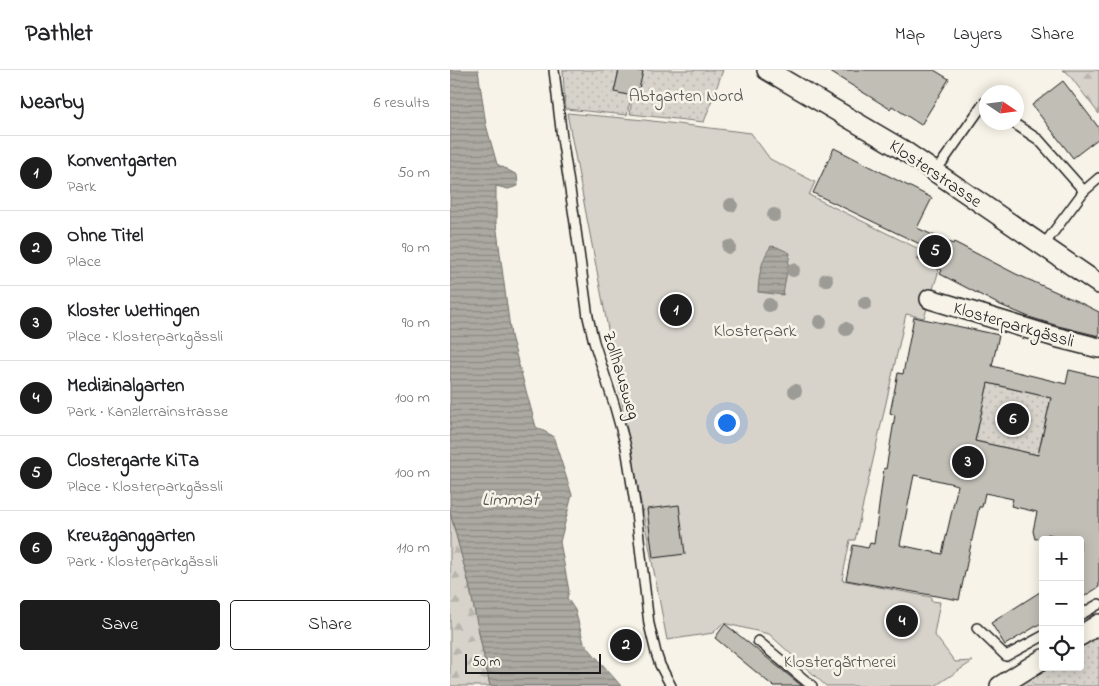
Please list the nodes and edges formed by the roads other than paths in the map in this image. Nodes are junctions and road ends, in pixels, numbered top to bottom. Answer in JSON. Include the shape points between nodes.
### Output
{"nodes":[{"id":1,"x":554,"y":70,"type":"edge"},
{"id":2,"x":767,"y":70,"type":"edge"},
{"id":3,"x":979,"y":111,"type":"edge"},
{"id":4,"x":1024,"y":130,"type":"edge"},
{"id":5,"x":936,"y":171,"type":"junction"},
{"id":6,"x":1099,"y":178,"type":"edge"},
{"id":7,"x":1084,"y":191,"type":"junction"},
{"id":8,"x":1042,"y":246,"type":"junction"},
{"id":9,"x":1099,"y":284,"type":"edge"},
{"id":10,"x":930,"y":299,"type":"dead end"},
{"id":11,"x":1099,"y":348,"type":"edge"},
{"id":12,"x":1099,"y":604,"type":"edge"},
{"id":13,"x":1084,"y":613,"type":"edge"},
{"id":14,"x":1099,"y":624,"type":"edge"},
{"id":15,"x":977,"y":628,"type":"dead end"},
{"id":16,"x":1084,"y":633,"type":"edge"},
{"id":17,"x":1039,"y":638,"type":"edge"},
{"id":18,"x":758,"y":640,"type":"dead end"},
{"id":19,"x":1039,"y":662,"type":"edge"},
{"id":20,"x":671,"y":686,"type":"edge"},
{"id":21,"x":812,"y":686,"type":"edge"},
{"id":22,"x":1000,"y":686,"type":"edge"}],
"edges":[{"from":1,"to":20,"type":"lane","name":"Zollhausweg","via":[[588,317],[626,447],[649,624],[658,659]]},
{"from":2,"to":5,"type":"street","name":"Klosterstrasse"},
{"from":3,"to":5,"type":"lane"},
{"from":4,"to":7,"type":"lane","via":[[1039,140]]},
{"from":5,"to":8,"type":"street","name":"Klosterstrasse"},
{"from":6,"to":7,"type":"lane"},
{"from":7,"to":8,"type":"lane"},
{"from":8,"to":9,"type":"street","name":"Klosterstrasse"},
{"from":10,"to":11,"type":"street","name":"Klosterparkgässli"},
{"from":12,"to":13,"type":"lane"},
{"from":14,"to":16,"type":"street"},
{"from":15,"to":17,"type":"lane","via":[[1006,656]]},
{"from":18,"to":21,"type":"lane"},
{"from":19,"to":22,"type":"street"}]}
